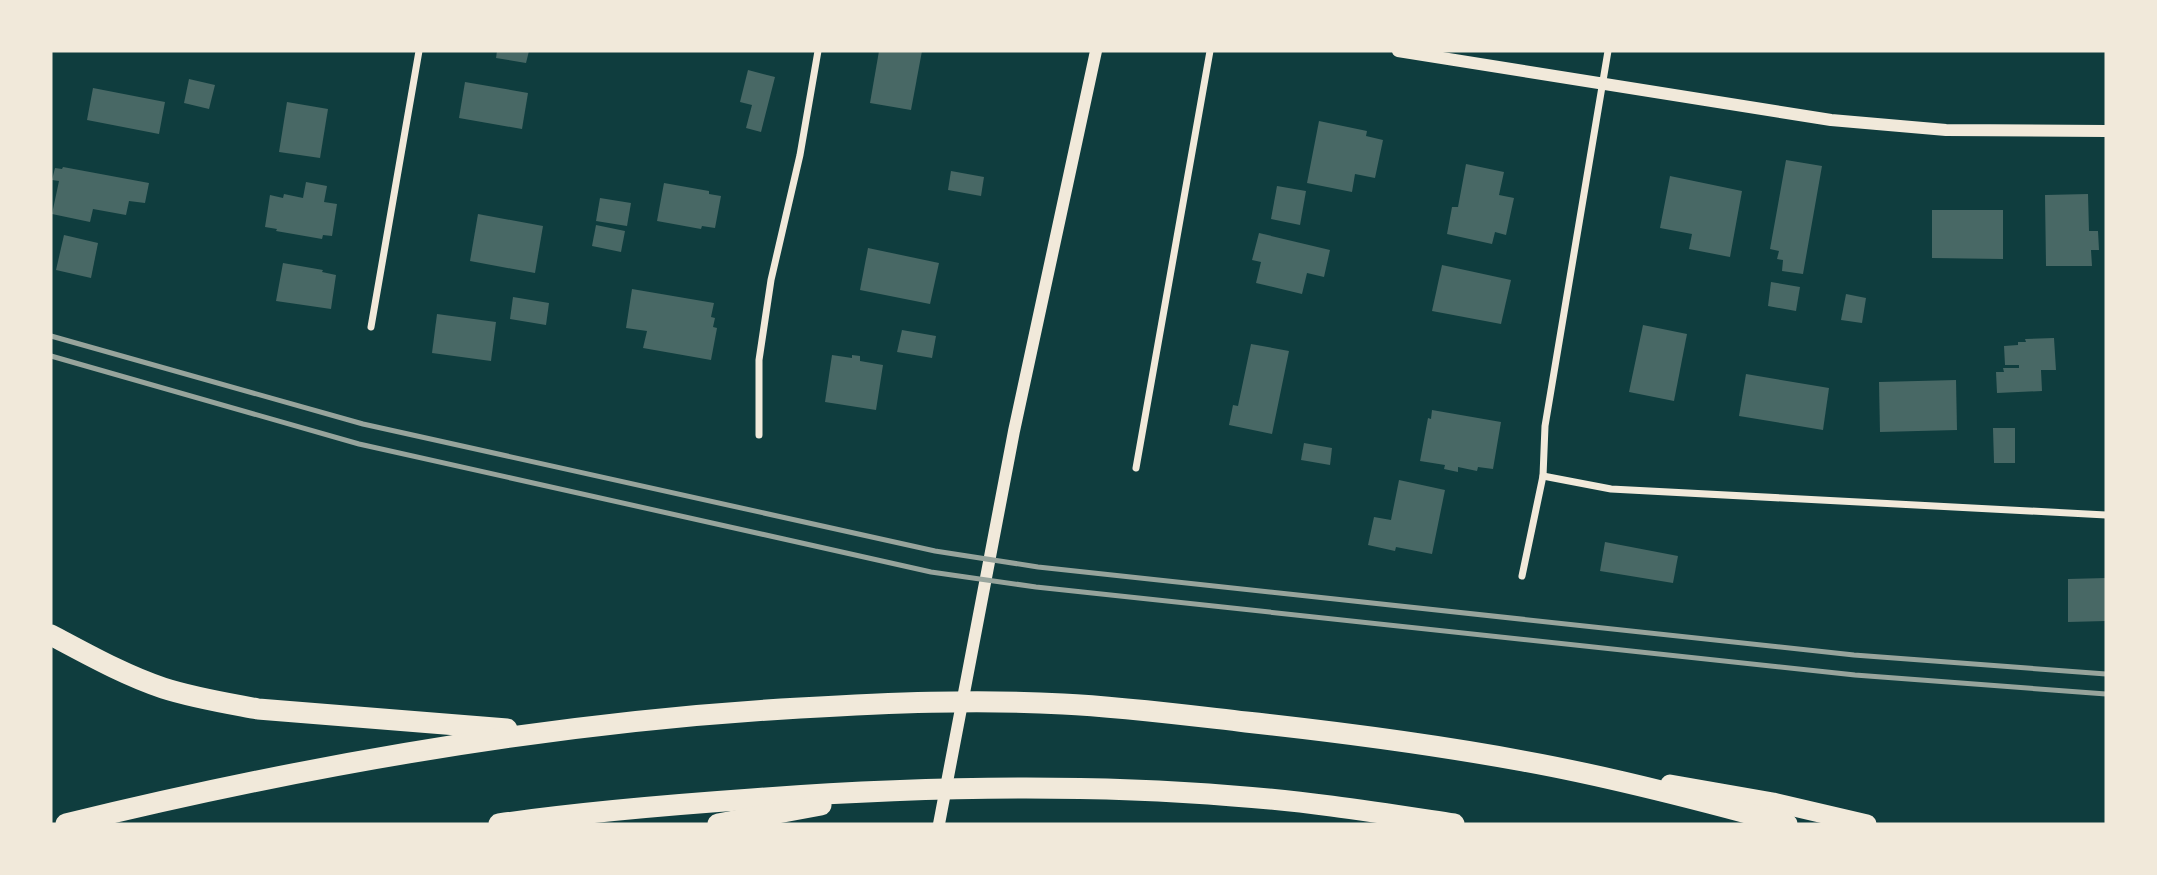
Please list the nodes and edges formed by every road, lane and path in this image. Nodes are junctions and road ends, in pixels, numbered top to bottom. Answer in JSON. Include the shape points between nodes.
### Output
{"nodes":[{"id":1,"x":419,"y":51,"type":"edge"},
{"id":2,"x":818,"y":51,"type":"edge"},
{"id":3,"x":1096,"y":51,"type":"edge"},
{"id":4,"x":1210,"y":51,"type":"edge"},
{"id":5,"x":1398,"y":51,"type":"edge"},
{"id":6,"x":1608,"y":51,"type":"edge"},
{"id":7,"x":1603,"y":85,"type":"junction"},
{"id":8,"x":2106,"y":131,"type":"edge"},
{"id":9,"x":371,"y":327,"type":"dead end"},
{"id":10,"x":759,"y":435,"type":"dead end"},
{"id":11,"x":1136,"y":468,"type":"dead end"},
{"id":12,"x":1543,"y":476,"type":"junction"},
{"id":13,"x":2106,"y":515,"type":"edge"},
{"id":14,"x":1522,"y":576,"type":"dead end"},
{"id":15,"x":51,"y":635,"type":"edge"},
{"id":16,"x":544,"y":732,"type":"junction"},
{"id":17,"x":1520,"y":760,"type":"junction"},
{"id":18,"x":902,"y":790,"type":"junction"},
{"id":19,"x":66,"y":824,"type":"edge"},
{"id":20,"x":499,"y":824,"type":"edge"},
{"id":21,"x":718,"y":824,"type":"edge"},
{"id":22,"x":939,"y":824,"type":"edge"},
{"id":23,"x":1452,"y":824,"type":"edge"},
{"id":24,"x":1787,"y":824,"type":"edge"},
{"id":25,"x":1867,"y":824,"type":"edge"}],
"edges":[{"from":1,"to":9,"type":"street"},
{"from":2,"to":10,"type":"street","via":[[771,280],[759,360]]},
{"from":3,"to":22,"type":"street","via":[[1014,430]]},
{"from":4,"to":11,"type":"street"},
{"from":5,"to":7,"type":"street"},
{"from":6,"to":7,"type":"street"},
{"from":7,"to":8,"type":"street","via":[[1831,120],[1946,130]]},
{"from":7,"to":12,"type":"street","via":[[1545,426]]},
{"from":12,"to":13,"type":"street","via":[[1611,489]]},
{"from":12,"to":14,"type":"street"},
{"from":15,"to":16,"type":"highway","via":[[153,684],[224,703]]},
{"from":16,"to":17,"type":"highway","via":[[653,718],[811,707],[904,702],[1063,704],[1285,727]]},
{"from":16,"to":19,"type":"highway","via":[[290,775]]},
{"from":17,"to":24,"type":"highway"},
{"from":17,"to":25,"type":"highway","via":[[1773,802]]},
{"from":18,"to":20,"type":"highway","via":[[640,807]]},
{"from":18,"to":21,"type":"highway"},
{"from":18,"to":23,"type":"highway","via":[[1157,790]]}]}
